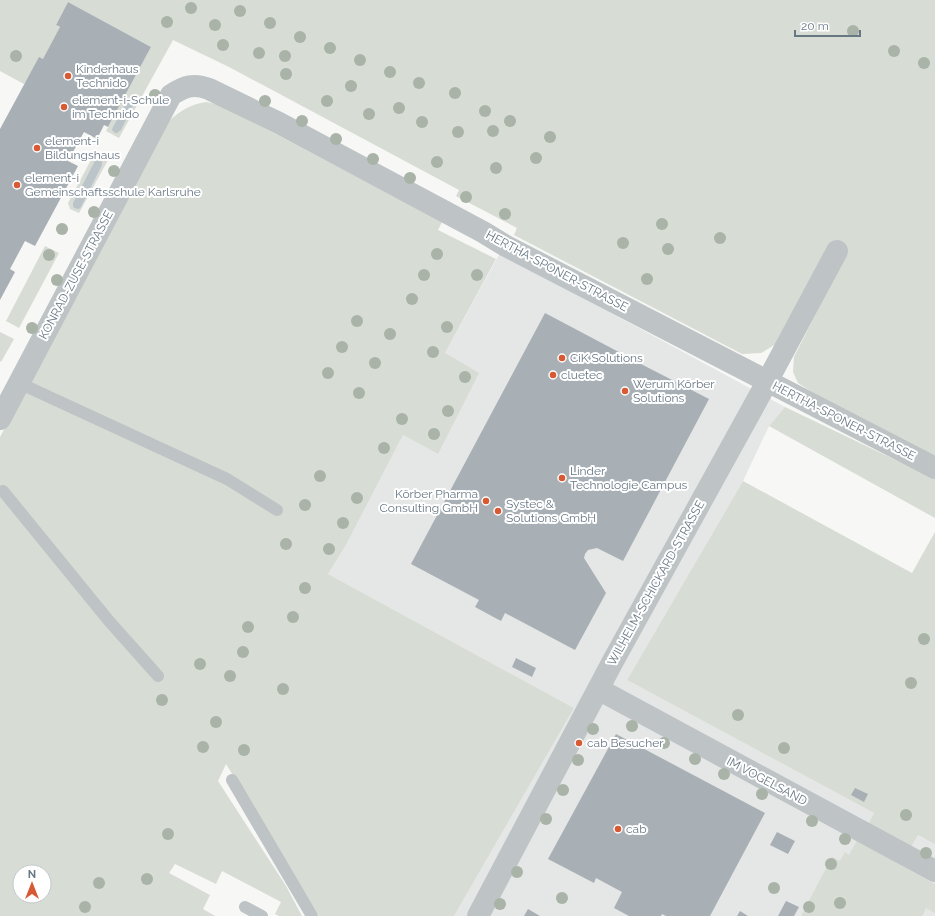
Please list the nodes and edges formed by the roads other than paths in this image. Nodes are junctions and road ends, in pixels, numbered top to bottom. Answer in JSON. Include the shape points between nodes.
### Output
{"nodes":[{"id":1,"x":178,"y":90,"type":"joint"},
{"id":2,"x":837,"y":251,"type":"dead end"},
{"id":3,"x":768,"y":382,"type":"junction"},
{"id":4,"x":19,"y":384,"type":"junction"},
{"id":5,"x":0,"y":419,"type":"edge"},
{"id":6,"x":935,"y":468,"type":"edge"},
{"id":7,"x":3,"y":491,"type":"dead end"},
{"id":8,"x":277,"y":510,"type":"dead end"},
{"id":9,"x":158,"y":676,"type":"dead end"},
{"id":10,"x":598,"y":689,"type":"junction"},
{"id":11,"x":232,"y":780,"type":"dead end"},
{"id":12,"x":935,"y":872,"type":"edge"},
{"id":13,"x":245,"y":907,"type":"dead end"},
{"id":14,"x":262,"y":916,"type":"edge"},
{"id":15,"x":312,"y":916,"type":"edge"},
{"id":16,"x":478,"y":916,"type":"edge"}],
"edges":[{"from":1,"to":3,"type":"street","name":"HERTHA-SPONER-STRASSE","via":[[200,85],[219,93]]},
{"from":1,"to":4,"type":"street","name":"KONRAD-ZUSE-STRASSE","via":[[171,95]]},
{"from":2,"to":3,"type":"street","name":"WILHELM-SCHICKARD-STRASSE"},
{"from":3,"to":6,"type":"street","name":"HERTHA-SPONER-STRASSE"},
{"from":3,"to":10,"type":"street","name":"WILHELM-SCHICKARD-STRASSE"},
{"from":4,"to":5,"type":"street","name":"KONRAD-ZUSE-STRASSE"},
{"from":4,"to":8,"type":"lane","via":[[206,468]]},
{"from":7,"to":9,"type":"lane","via":[[109,621]]},
{"from":10,"to":12,"type":"street","name":"IM VOGELSAND"},
{"from":10,"to":16,"type":"street","name":"WILHELM-SCHICKARD-STRASSE"},
{"from":11,"to":15,"type":"lane"},
{"from":13,"to":14,"type":"lane"}]}
